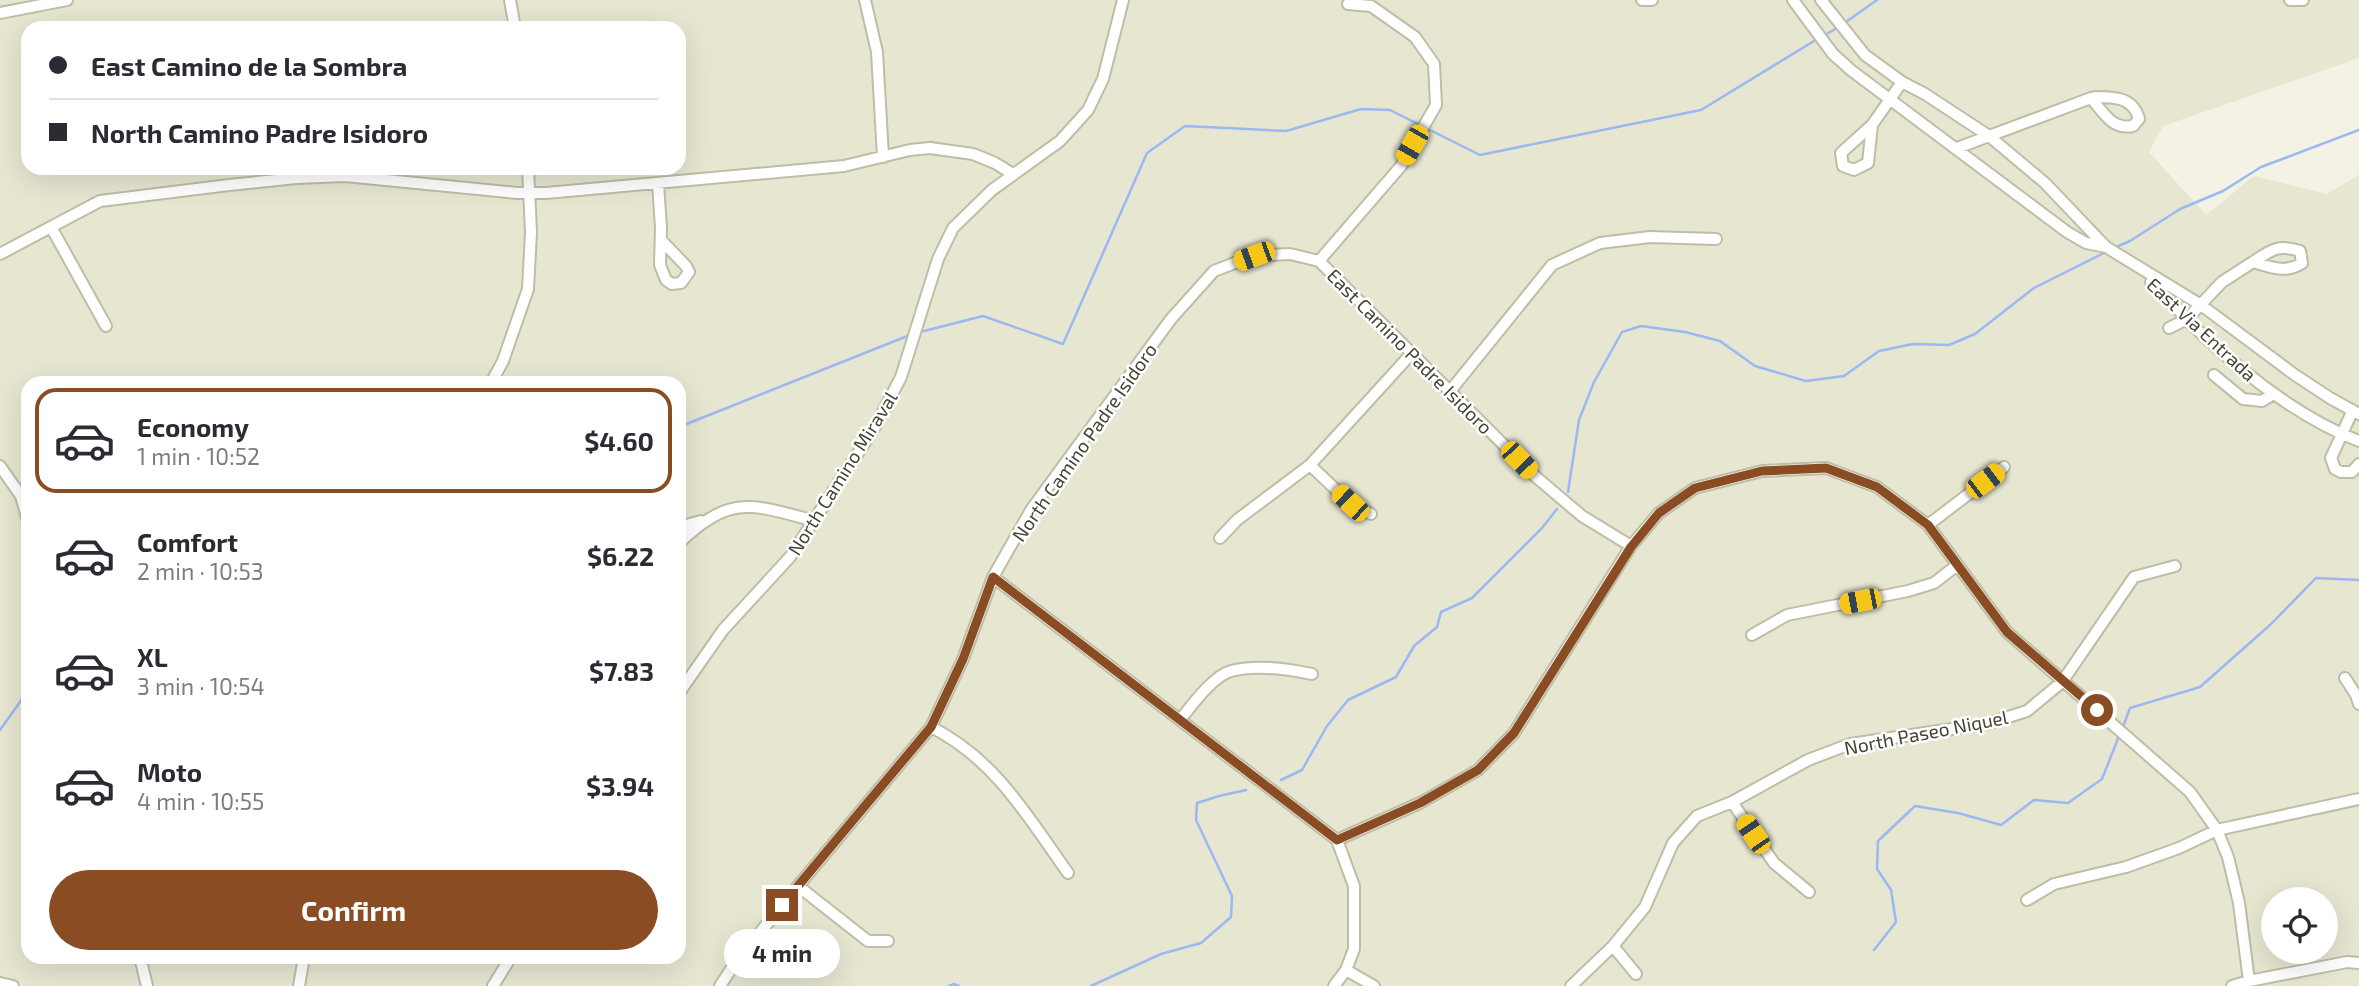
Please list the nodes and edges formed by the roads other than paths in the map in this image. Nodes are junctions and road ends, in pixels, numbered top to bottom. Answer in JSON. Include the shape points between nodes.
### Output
{"nodes":[{"id":1,"x":67,"y":0,"type":"edge"},
{"id":2,"x":510,"y":0,"type":"edge"},
{"id":3,"x":865,"y":0,"type":"edge"},
{"id":4,"x":1123,"y":0,"type":"edge"},
{"id":5,"x":1642,"y":0,"type":"edge"},
{"id":6,"x":1652,"y":0,"type":"edge"},
{"id":7,"x":1793,"y":0,"type":"edge"},
{"id":8,"x":1821,"y":0,"type":"edge"},
{"id":9,"x":2290,"y":0,"type":"edge"},
{"id":10,"x":2303,"y":0,"type":"edge"},
{"id":11,"x":1348,"y":4,"type":"dead end"},
{"id":12,"x":0,"y":13,"type":"edge"},
{"id":13,"x":514,"y":21,"type":"edge"},
{"id":14,"x":1902,"y":82,"type":"junction"},
{"id":15,"x":1891,"y":98,"type":"junction"},
{"id":16,"x":2091,"y":98,"type":"dead end"},
{"id":17,"x":1871,"y":125,"type":"dead end"},
{"id":18,"x":1989,"y":136,"type":"junction"},
{"id":19,"x":1957,"y":148,"type":"junction"},
{"id":20,"x":883,"y":157,"type":"junction"},
{"id":21,"x":1013,"y":174,"type":"junction"},
{"id":22,"x":284,"y":175,"type":"edge"},
{"id":23,"x":329,"y":175,"type":"edge"},
{"id":24,"x":529,"y":175,"type":"edge"},
{"id":25,"x":658,"y":183,"type":"junction"},
{"id":26,"x":530,"y":193,"type":"junction"},
{"id":27,"x":51,"y":227,"type":"junction"},
{"id":28,"x":1716,"y":239,"type":"dead end"},
{"id":29,"x":661,"y":240,"type":"dead end"},
{"id":30,"x":2106,"y":247,"type":"junction"},
{"id":31,"x":0,"y":254,"type":"edge"},
{"id":32,"x":1319,"y":261,"type":"junction"},
{"id":33,"x":2253,"y":262,"type":"dead end"},
{"id":34,"x":2136,"y":268,"type":"junction"},
{"id":35,"x":2201,"y":305,"type":"junction"},
{"id":36,"x":2187,"y":319,"type":"junction"},
{"id":37,"x":106,"y":326,"type":"dead end"},
{"id":38,"x":2169,"y":328,"type":"dead end"},
{"id":39,"x":1412,"y":353,"type":"junction"},
{"id":40,"x":2214,"y":375,"type":"dead end"},
{"id":41,"x":495,"y":376,"type":"edge"},
{"id":42,"x":1451,"y":390,"type":"junction"},
{"id":43,"x":2273,"y":394,"type":"junction"},
{"id":44,"x":2356,"y":413,"type":"edge"},
{"id":45,"x":2341,"y":434,"type":"junction"},
{"id":46,"x":2359,"y":441,"type":"edge"},
{"id":47,"x":2359,"y":464,"type":"edge"},
{"id":48,"x":0,"y":466,"type":"edge"},
{"id":49,"x":1310,"y":466,"type":"junction"},
{"id":50,"x":2004,"y":467,"type":"dead end"},
{"id":51,"x":21,"y":492,"type":"edge"},
{"id":52,"x":1371,"y":514,"type":"dead end"},
{"id":53,"x":707,"y":520,"type":"junction"},
{"id":54,"x":815,"y":521,"type":"junction"},
{"id":55,"x":686,"y":525,"type":"edge"},
{"id":56,"x":1928,"y":525,"type":"junction"},
{"id":57,"x":686,"y":537,"type":"edge"},
{"id":58,"x":1220,"y":538,"type":"dead end"},
{"id":59,"x":1631,"y":547,"type":"junction"},
{"id":60,"x":1956,"y":566,"type":"junction"},
{"id":61,"x":2175,"y":566,"type":"dead end"},
{"id":62,"x":993,"y":577,"type":"junction"},
{"id":63,"x":1752,"y":635,"type":"dead end"},
{"id":64,"x":1312,"y":674,"type":"dead end"},
{"id":65,"x":2345,"y":678,"type":"dead end"},
{"id":66,"x":2062,"y":681,"type":"junction"},
{"id":67,"x":686,"y":682,"type":"edge"},
{"id":68,"x":2359,"y":704,"type":"edge"},
{"id":69,"x":1180,"y":720,"type":"junction"},
{"id":70,"x":931,"y":727,"type":"junction"},
{"id":71,"x":2359,"y":799,"type":"edge"},
{"id":72,"x":1731,"y":802,"type":"junction"},
{"id":73,"x":2217,"y":830,"type":"junction"},
{"id":74,"x":1337,"y":840,"type":"junction"},
{"id":75,"x":1068,"y":873,"type":"dead end"},
{"id":76,"x":797,"y":886,"type":"junction"},
{"id":77,"x":1809,"y":892,"type":"dead end"},
{"id":78,"x":2027,"y":900,"type":"dead end"},
{"id":79,"x":888,"y":941,"type":"dead end"},
{"id":80,"x":1613,"y":946,"type":"junction"},
{"id":81,"x":2359,"y":963,"type":"edge"},
{"id":82,"x":142,"y":964,"type":"edge"},
{"id":83,"x":303,"y":964,"type":"edge"},
{"id":84,"x":507,"y":964,"type":"edge"},
{"id":85,"x":1346,"y":970,"type":"junction"},
{"id":86,"x":1636,"y":974,"type":"dead end"},
{"id":87,"x":2249,"y":981,"type":"junction"},
{"id":88,"x":0,"y":983,"type":"edge"},
{"id":89,"x":13,"y":986,"type":"edge"},
{"id":90,"x":147,"y":986,"type":"edge"},
{"id":91,"x":299,"y":986,"type":"edge"},
{"id":92,"x":493,"y":986,"type":"edge"},
{"id":93,"x":720,"y":986,"type":"edge"},
{"id":94,"x":1334,"y":986,"type":"edge"},
{"id":95,"x":1374,"y":986,"type":"edge"},
{"id":96,"x":1571,"y":986,"type":"edge"},
{"id":97,"x":2232,"y":986,"type":"edge"}],
"edges":[{"from":1,"to":12,"type":"street"},
{"from":2,"to":13,"type":"street"},
{"from":3,"to":20,"type":"street","via":[[877,52]]},
{"from":4,"to":21,"type":"street","name":"North Camino Miraval","via":[[1103,79],[1088,110],[1060,141]]},
{"from":5,"to":6,"type":"street"},
{"from":7,"to":15,"type":"street","name":"East Via Entrada","via":[[1833,54]]},
{"from":8,"to":14,"type":"street","name":"East Via Entrada","via":[[1865,55]]},
{"from":9,"to":10,"type":"street"},
{"from":11,"to":32,"type":"street","via":[[1371,6],[1415,37],[1434,64],[1436,105],[1401,166]]},
{"from":14,"to":15,"type":"street"},
{"from":14,"to":18,"type":"street","name":"East Via Entrada"},
{"from":15,"to":17,"type":"street"},
{"from":15,"to":19,"type":"street","name":"East Via Entrada"},
{"from":16,"to":18,"type":"street"},
{"from":18,"to":19,"type":"street"},
{"from":18,"to":30,"type":"street","name":"East Via Entrada","via":[[2045,183]]},
{"from":19,"to":30,"type":"street","name":"East Via Entrada","via":[[2067,232]]},
{"from":20,"to":21,"type":"street","via":[[941,148],[984,158]]},
{"from":20,"to":25,"type":"street","via":[[845,166]]},
{"from":21,"to":54,"type":"street","name":"North Camino Miraval","via":[[975,204],[947,238],[894,393]]},
{"from":22,"to":27,"type":"street","via":[[100,201]]},
{"from":23,"to":26,"type":"street"},
{"from":24,"to":26,"type":"street"},
{"from":25,"to":26,"type":"street"},
{"from":25,"to":29,"type":"street"},
{"from":26,"to":41,"type":"street","via":[[528,289]]},
{"from":27,"to":31,"type":"street"},
{"from":27,"to":37,"type":"street"},
{"from":28,"to":42,"type":"street","via":[[1650,237],[1600,243],[1552,265]]},
{"from":30,"to":34,"type":"street","name":"East Via Entrada"},
{"from":32,"to":39,"type":"street","name":"East Camino Padre Isidoro"},
{"from":32,"to":62,"type":"street","name":"North Camino Padre Isidoro","via":[[1290,254],[1254,256],[1214,271],[1171,319],[1031,510]]},
{"from":33,"to":35,"type":"street","via":[[2222,282]]},
{"from":34,"to":35,"type":"street","name":"East Via Entrada"},
{"from":34,"to":36,"type":"street","name":"East Via Entrada"},
{"from":35,"to":36,"type":"street"},
{"from":35,"to":44,"type":"street","name":"East Via Entrada","via":[[2295,375]]},
{"from":36,"to":38,"type":"street"},
{"from":36,"to":43,"type":"street","name":"East Via Entrada"},
{"from":39,"to":42,"type":"street","name":"East Camino Padre Isidoro"},
{"from":39,"to":49,"type":"street"},
{"from":40,"to":43,"type":"street","via":[[2243,399],[2262,401]]},
{"from":42,"to":59,"type":"street","name":"East Camino Padre Isidoro","via":[[1536,477],[1582,516]]},
{"from":43,"to":45,"type":"street","name":"East Via Entrada"},
{"from":44,"to":45,"type":"street","name":"East Via Entrada"},
{"from":45,"to":46,"type":"street","name":"East Via Entrada"},
{"from":45,"to":47,"type":"street","name":"East Via Entrada","via":[[2331,458],[2335,469],[2352,472]]},
{"from":48,"to":51,"type":"street"},
{"from":49,"to":52,"type":"street","via":[[1350,503]]},
{"from":49,"to":58,"type":"street"},
{"from":50,"to":56,"type":"street"},
{"from":53,"to":54,"type":"street","via":[[749,506]]},
{"from":53,"to":55,"type":"street"},
{"from":53,"to":57,"type":"street"},
{"from":54,"to":67,"type":"street","name":"North Camino Miraval"},
{"from":56,"to":59,"type":"street","via":[[1877,487],[1826,468],[1762,471],[1695,488],[1659,513]]},
{"from":56,"to":60,"type":"street"},
{"from":59,"to":74,"type":"street","via":[[1514,733],[1478,770],[1420,803]]},
{"from":60,"to":63,"type":"street","via":[[1934,583],[1787,615]]},
{"from":60,"to":66,"type":"street","via":[[2007,632]]},
{"from":61,"to":66,"type":"street","name":"North Paseo Niquel","via":[[2134,577]]},
{"from":62,"to":69,"type":"street"},
{"from":62,"to":70,"type":"street","name":"North Camino Padre Isidoro","via":[[963,659]]},
{"from":64,"to":69,"type":"street","via":[[1276,667],[1229,671],[1202,692]]},
{"from":65,"to":68,"type":"street"},
{"from":66,"to":72,"type":"street","name":"North Paseo Niquel","via":[[2026,711],[1986,724],[1850,744],[1808,760]]},
{"from":66,"to":73,"type":"street","via":[[2190,792]]},
{"from":69,"to":74,"type":"street"},
{"from":70,"to":75,"type":"street","via":[[950,736],[1003,782]]},
{"from":70,"to":76,"type":"street","name":"North Camino Padre Isidoro"},
{"from":71,"to":73,"type":"street"},
{"from":72,"to":77,"type":"street","via":[[1774,863]]},
{"from":72,"to":80,"type":"street","name":"North Paseo Niquel","via":[[1697,816],[1673,844],[1645,907]]},
{"from":73,"to":78,"type":"street","via":[[2126,867],[2054,884]]},
{"from":73,"to":87,"type":"street","via":[[2239,903]]},
{"from":74,"to":85,"type":"street","via":[[1354,886],[1354,949]]},
{"from":76,"to":79,"type":"street","via":[[868,941]]},
{"from":76,"to":93,"type":"street","name":"North Camino Padre Isidoro"},
{"from":80,"to":86,"type":"street"},
{"from":80,"to":96,"type":"street","name":"North Paseo Niquel"},
{"from":81,"to":87,"type":"street"},
{"from":82,"to":90,"type":"street"},
{"from":83,"to":91,"type":"street"},
{"from":84,"to":92,"type":"street"},
{"from":85,"to":94,"type":"street"},
{"from":85,"to":95,"type":"street"},
{"from":87,"to":97,"type":"street"},
{"from":88,"to":89,"type":"street"}]}
